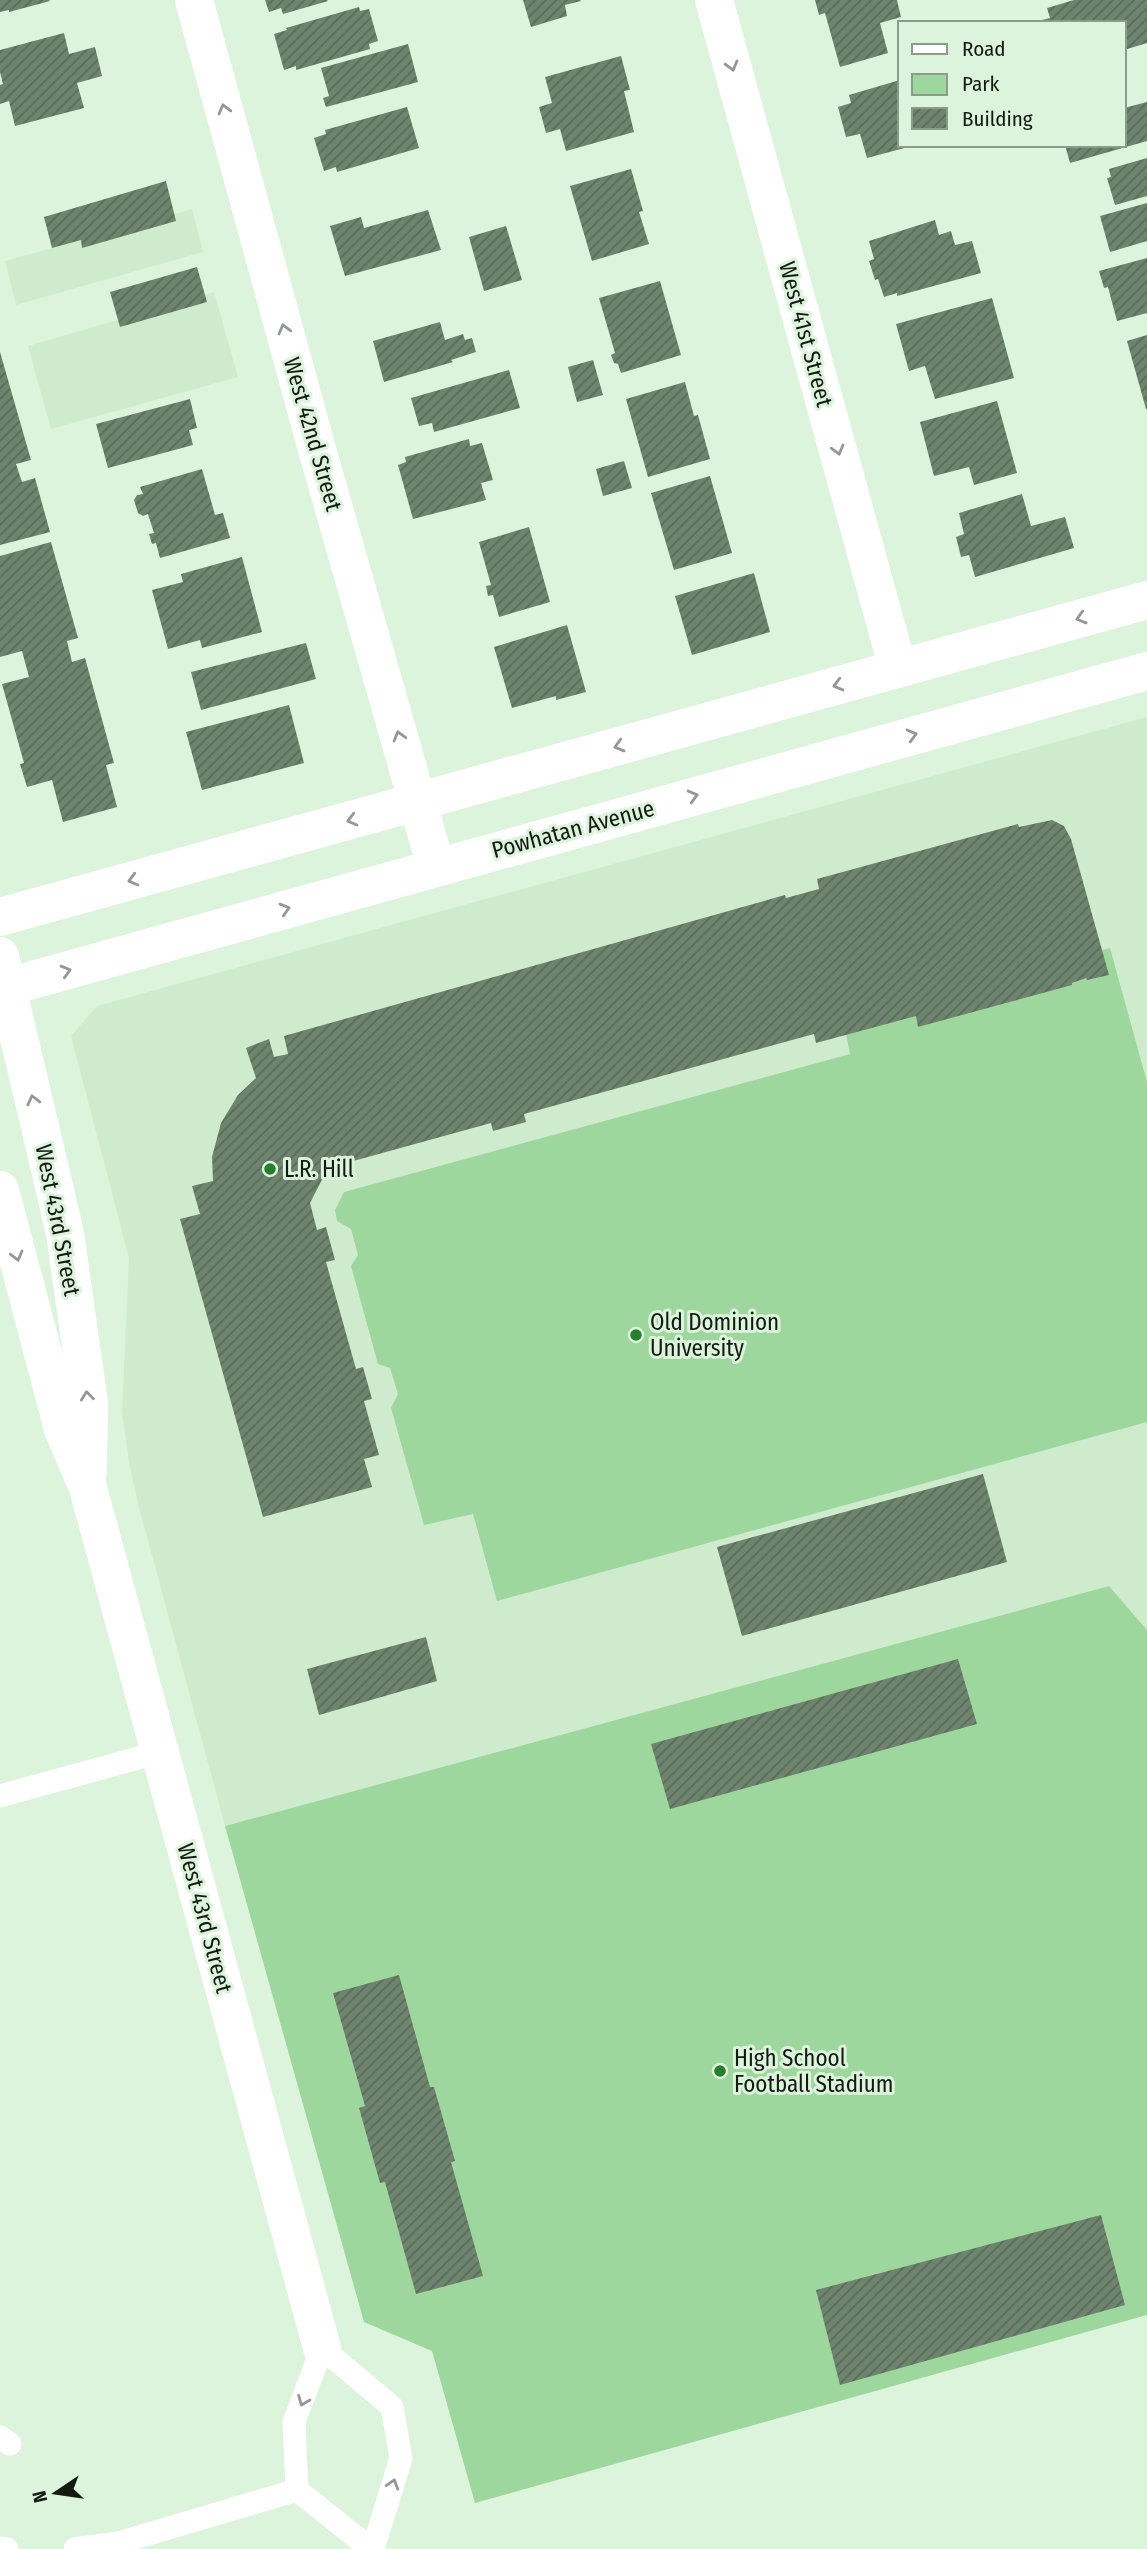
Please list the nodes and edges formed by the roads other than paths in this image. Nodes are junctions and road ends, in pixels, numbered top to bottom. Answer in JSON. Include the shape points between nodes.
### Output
{"nodes":[{"id":1,"x":194,"y":0,"type":"edge"},
{"id":2,"x":714,"y":0,"type":"edge"},
{"id":3,"x":1147,"y":600,"type":"edge"},
{"id":4,"x":898,"y":669,"type":"junction"},
{"id":5,"x":1147,"y":671,"type":"edge"},
{"id":6,"x":418,"y":802,"type":"junction"},
{"id":7,"x":436,"y":867,"type":"junction"},
{"id":8,"x":0,"y":917,"type":"edge"},
{"id":9,"x":2,"y":977,"type":"edge"},
{"id":10,"x":0,"y":1190,"type":"edge"},
{"id":11,"x":88,"y":1488,"type":"junction"},
{"id":12,"x":160,"y":1752,"type":"junction"},
{"id":13,"x":0,"y":1796,"type":"edge"},
{"id":14,"x":322,"y":2347,"type":"junction"},
{"id":15,"x":297,"y":2490,"type":"junction"},
{"id":16,"x":119,"y":2546,"type":"edge"},
{"id":17,"x":0,"y":2548,"type":"edge"},
{"id":18,"x":6,"y":2549,"type":"edge"},
{"id":19,"x":75,"y":2549,"type":"edge"},
{"id":20,"x":372,"y":2549,"type":"edge"}],
"edges":[{"from":6,"to":1,"type":"street","name":"West 42nd Street","one_way":true},
{"from":2,"to":4,"type":"street","name":"West 41st Street","one_way":true},
{"from":3,"to":4,"type":"street","one_way":true},
{"from":4,"to":6,"type":"street","one_way":true},
{"from":7,"to":5,"type":"street","name":"Powhatan Avenue","one_way":true},
{"from":6,"to":7,"type":"street","name":"West 42nd Street"},
{"from":6,"to":8,"type":"street","one_way":true},
{"from":9,"to":7,"type":"street","name":"Powhatan Avenue","one_way":true},
{"from":11,"to":9,"type":"street","name":"West 43rd Street","one_way":true,"via":[[89,1403],[65,1233]]},
{"from":10,"to":11,"type":"street","name":"West 43rd Street","one_way":true,"via":[[63,1429]]},
{"from":11,"to":12,"type":"street","name":"West 43rd Street"},
{"from":12,"to":13,"type":"lane"},
{"from":12,"to":14,"type":"street","name":"West 43rd Street"},
{"from":14,"to":15,"type":"lane","one_way":true,"via":[[294,2422]]},
{"from":20,"to":14,"type":"lane","one_way":true,"via":[[401,2458],[392,2407]]},
{"from":15,"to":16,"type":"lane"},
{"from":15,"to":20,"type":"lane"},
{"from":16,"to":19,"type":"lane"},
{"from":17,"to":18,"type":"lane"}]}
